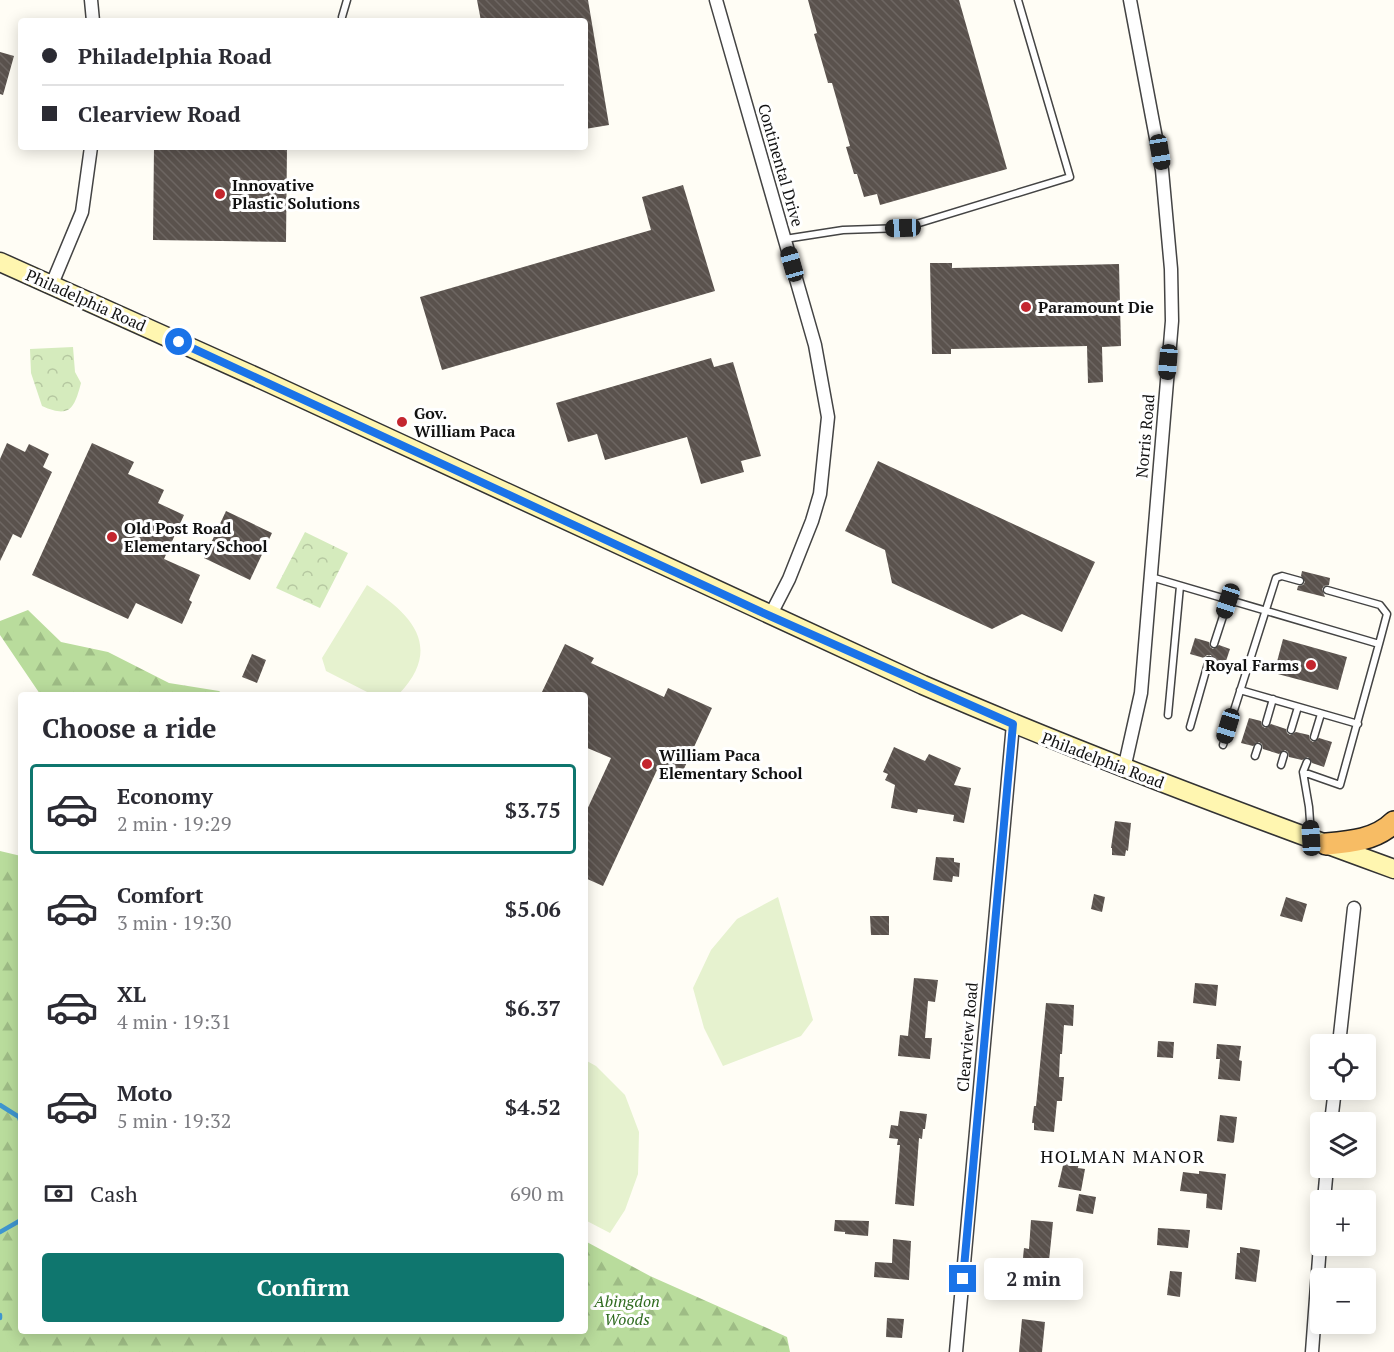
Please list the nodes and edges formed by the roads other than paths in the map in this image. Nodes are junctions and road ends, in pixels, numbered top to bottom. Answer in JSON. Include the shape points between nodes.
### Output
{"nodes":[{"id":1,"x":91,"y":0,"type":"edge"},
{"id":2,"x":347,"y":0,"type":"edge"},
{"id":3,"x":716,"y":0,"type":"edge"},
{"id":4,"x":1018,"y":0,"type":"edge"},
{"id":5,"x":1130,"y":0,"type":"edge"},
{"id":6,"x":342,"y":17,"type":"dead end"},
{"id":7,"x":93,"y":18,"type":"edge"},
{"id":8,"x":91,"y":150,"type":"edge"},
{"id":9,"x":785,"y":239,"type":"junction"},
{"id":10,"x":0,"y":262,"type":"edge"},
{"id":11,"x":52,"y":284,"type":"junction"},
{"id":12,"x":1151,"y":577,"type":"junction"},
{"id":13,"x":1300,"y":581,"type":"dead end"},
{"id":14,"x":1180,"y":586,"type":"junction"},
{"id":15,"x":1327,"y":590,"type":"dead end"},
{"id":16,"x":1228,"y":601,"type":"junction"},
{"id":17,"x":1266,"y":611,"type":"junction"},
{"id":18,"x":770,"y":616,"type":"junction"},
{"id":19,"x":1214,"y":644,"type":"dead end"},
{"id":20,"x":1379,"y":644,"type":"junction"},
{"id":21,"x":1209,"y":660,"type":"dead end"},
{"id":22,"x":1240,"y":690,"type":"junction"},
{"id":23,"x":1273,"y":699,"type":"junction"},
{"id":24,"x":1298,"y":707,"type":"junction"},
{"id":25,"x":1321,"y":714,"type":"junction"},
{"id":26,"x":1168,"y":716,"type":"dead end"},
{"id":27,"x":1266,"y":723,"type":"dead end"},
{"id":28,"x":1013,"y":724,"type":"junction"},
{"id":29,"x":1358,"y":724,"type":"junction"},
{"id":30,"x":1190,"y":727,"type":"dead end"},
{"id":31,"x":1292,"y":730,"type":"dead end"},
{"id":32,"x":1314,"y":737,"type":"dead end"},
{"id":33,"x":1223,"y":745,"type":"dead end"},
{"id":34,"x":1258,"y":747,"type":"dead end"},
{"id":35,"x":1284,"y":755,"type":"dead end"},
{"id":36,"x":1255,"y":756,"type":"dead end"},
{"id":37,"x":1307,"y":762,"type":"dead end"},
{"id":38,"x":1281,"y":765,"type":"dead end"},
{"id":39,"x":1125,"y":769,"type":"junction"},
{"id":40,"x":1303,"y":772,"type":"junction"},
{"id":41,"x":1394,"y":822,"type":"edge"},
{"id":42,"x":1319,"y":841,"type":"junction"},
{"id":43,"x":1394,"y":869,"type":"edge"},
{"id":44,"x":1354,"y":908,"type":"dead end"},
{"id":45,"x":1340,"y":1034,"type":"edge"},
{"id":46,"x":1319,"y":1256,"type":"edge"},
{"id":47,"x":956,"y":1352,"type":"edge"},
{"id":48,"x":1312,"y":1352,"type":"edge"}],
"edges":[{"from":1,"to":7,"type":"street"},
{"from":2,"to":6,"type":"lane"},
{"from":3,"to":9,"type":"street","name":"Continental Drive"},
{"from":4,"to":9,"type":"lane","via":[[1070,177],[903,228],[838,230]]},
{"from":5,"to":12,"type":"street","name":"Norris Road","via":[[1162,170],[1171,269],[1172,321]]},
{"from":8,"to":11,"type":"street","via":[[82,212]]},
{"from":9,"to":18,"type":"street","name":"Continental Drive","via":[[820,366],[828,436],[812,521]]},
{"from":10,"to":11,"type":"main road","name":"Philadelphia Road"},
{"from":11,"to":18,"type":"main road","name":"Philadelphia Road"},
{"from":12,"to":14,"type":"lane"},
{"from":12,"to":39,"type":"street","name":"Norris Road","via":[[1141,693]]},
{"from":13,"to":17,"type":"lane","via":[[1276,578]]},
{"from":14,"to":16,"type":"lane"},
{"from":14,"to":26,"type":"lane"},
{"from":15,"to":20,"type":"lane","via":[[1380,606],[1387,614]]},
{"from":16,"to":17,"type":"lane"},
{"from":16,"to":19,"type":"lane"},
{"from":17,"to":20,"type":"lane"},
{"from":17,"to":22,"type":"lane"},
{"from":18,"to":28,"type":"main road","name":"Philadelphia Road"},
{"from":20,"to":29,"type":"lane"},
{"from":21,"to":30,"type":"lane"},
{"from":22,"to":23,"type":"lane"},
{"from":22,"to":33,"type":"lane"},
{"from":23,"to":24,"type":"lane"},
{"from":23,"to":27,"type":"lane"},
{"from":24,"to":25,"type":"lane"},
{"from":24,"to":31,"type":"lane"},
{"from":25,"to":29,"type":"lane"},
{"from":25,"to":32,"type":"lane"},
{"from":28,"to":39,"type":"main road","name":"Philadelphia Road"},
{"from":28,"to":47,"type":"street","name":"Clearview Road"},
{"from":29,"to":40,"type":"lane","via":[[1340,785]]},
{"from":34,"to":36,"type":"lane"},
{"from":35,"to":38,"type":"lane"},
{"from":37,"to":40,"type":"lane"},
{"from":39,"to":42,"type":"main road","name":"Philadelphia Road"},
{"from":40,"to":42,"type":"lane"},
{"from":41,"to":42,"type":"highway","via":[[1385,831],[1353,842]]},
{"from":42,"to":43,"type":"main road","name":"Philadelphia Road"},
{"from":44,"to":45,"type":"street"},
{"from":46,"to":48,"type":"street"}]}
